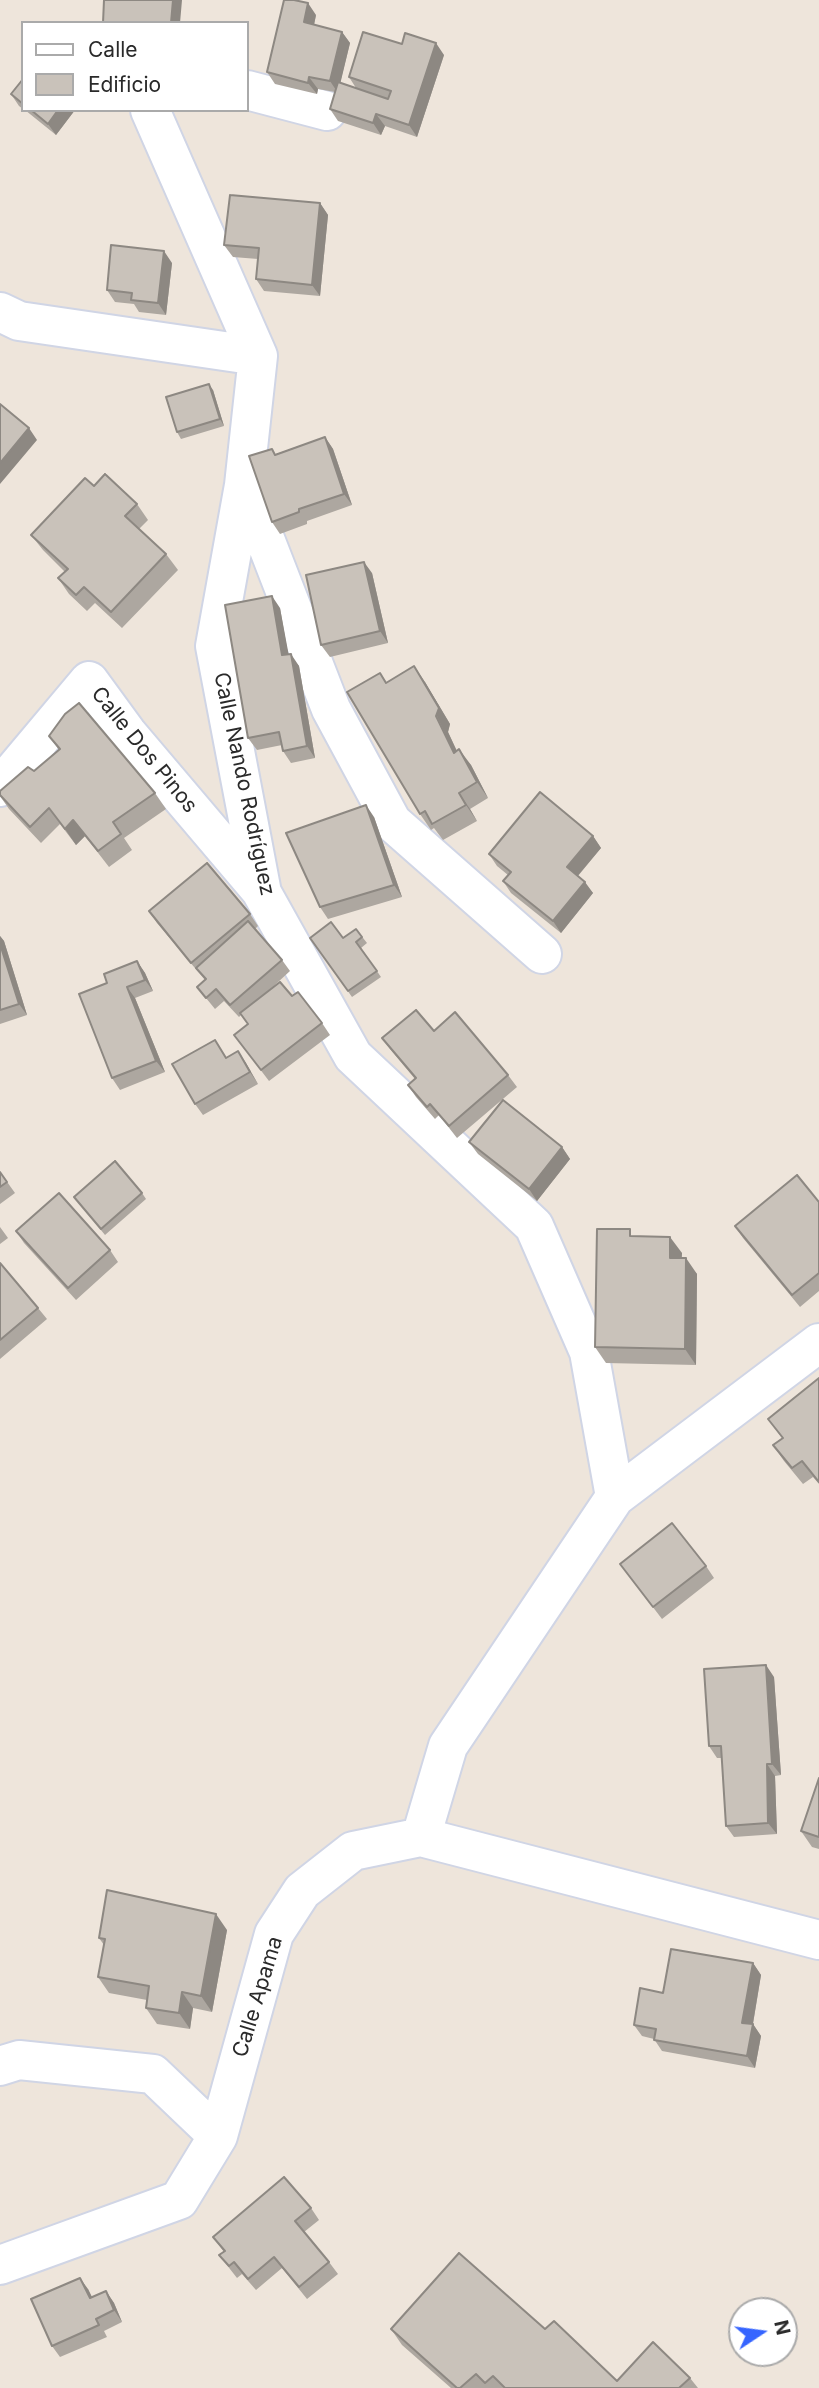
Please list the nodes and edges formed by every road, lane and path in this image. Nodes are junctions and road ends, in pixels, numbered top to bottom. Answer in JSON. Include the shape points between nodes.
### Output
{"nodes":[{"id":1,"x":248,"y":90,"type":"edge"},
{"id":2,"x":327,"y":111,"type":"dead end"},
{"id":3,"x":151,"y":112,"type":"edge"},
{"id":4,"x":0,"y":312,"type":"edge"},
{"id":5,"x":258,"y":356,"type":"junction"},
{"id":6,"x":244,"y":485,"type":"junction"},
{"id":7,"x":0,"y":787,"type":"edge"},
{"id":8,"x":262,"y":893,"type":"junction"},
{"id":9,"x":542,"y":954,"type":"dead end"},
{"id":10,"x":819,"y":1343,"type":"edge"},
{"id":11,"x":615,"y":1497,"type":"junction"},
{"id":12,"x":421,"y":1836,"type":"junction"},
{"id":13,"x":819,"y":1940,"type":"edge"},
{"id":14,"x":0,"y":2066,"type":"edge"},
{"id":15,"x":218,"y":2136,"type":"junction"},
{"id":16,"x":0,"y":2265,"type":"edge"}],
"edges":[{"from":1,"to":2,"type":"street"},
{"from":3,"to":5,"type":"street","name":"Calle Nando Rodríguez"},
{"from":4,"to":5,"type":"street","via":[[19,321]]},
{"from":5,"to":6,"type":"street","name":"Calle Nando Rodríguez"},
{"from":6,"to":8,"type":"street","name":"Calle Nando Rodríguez","via":[[215,646]]},
{"from":6,"to":9,"type":"street","via":[[331,709],[392,822]]},
{"from":7,"to":8,"type":"street","name":"Calle Dos Pinos","via":[[89,681]]},
{"from":8,"to":11,"type":"street","name":"Calle Nando Rodríguez","via":[[354,1056],[534,1226],[589,1352]]},
{"from":10,"to":11,"type":"street"},
{"from":11,"to":12,"type":"street","via":[[447,1746]]},
{"from":12,"to":13,"type":"street","name":"Calle Apama"},
{"from":12,"to":15,"type":"street","name":"Calle Apama","via":[[354,1851],[302,1891],[274,1934]]},
{"from":14,"to":15,"type":"street","via":[[19,2060],[153,2074]]},
{"from":15,"to":16,"type":"street","name":"Calle Apama","via":[[178,2200]]}]}
